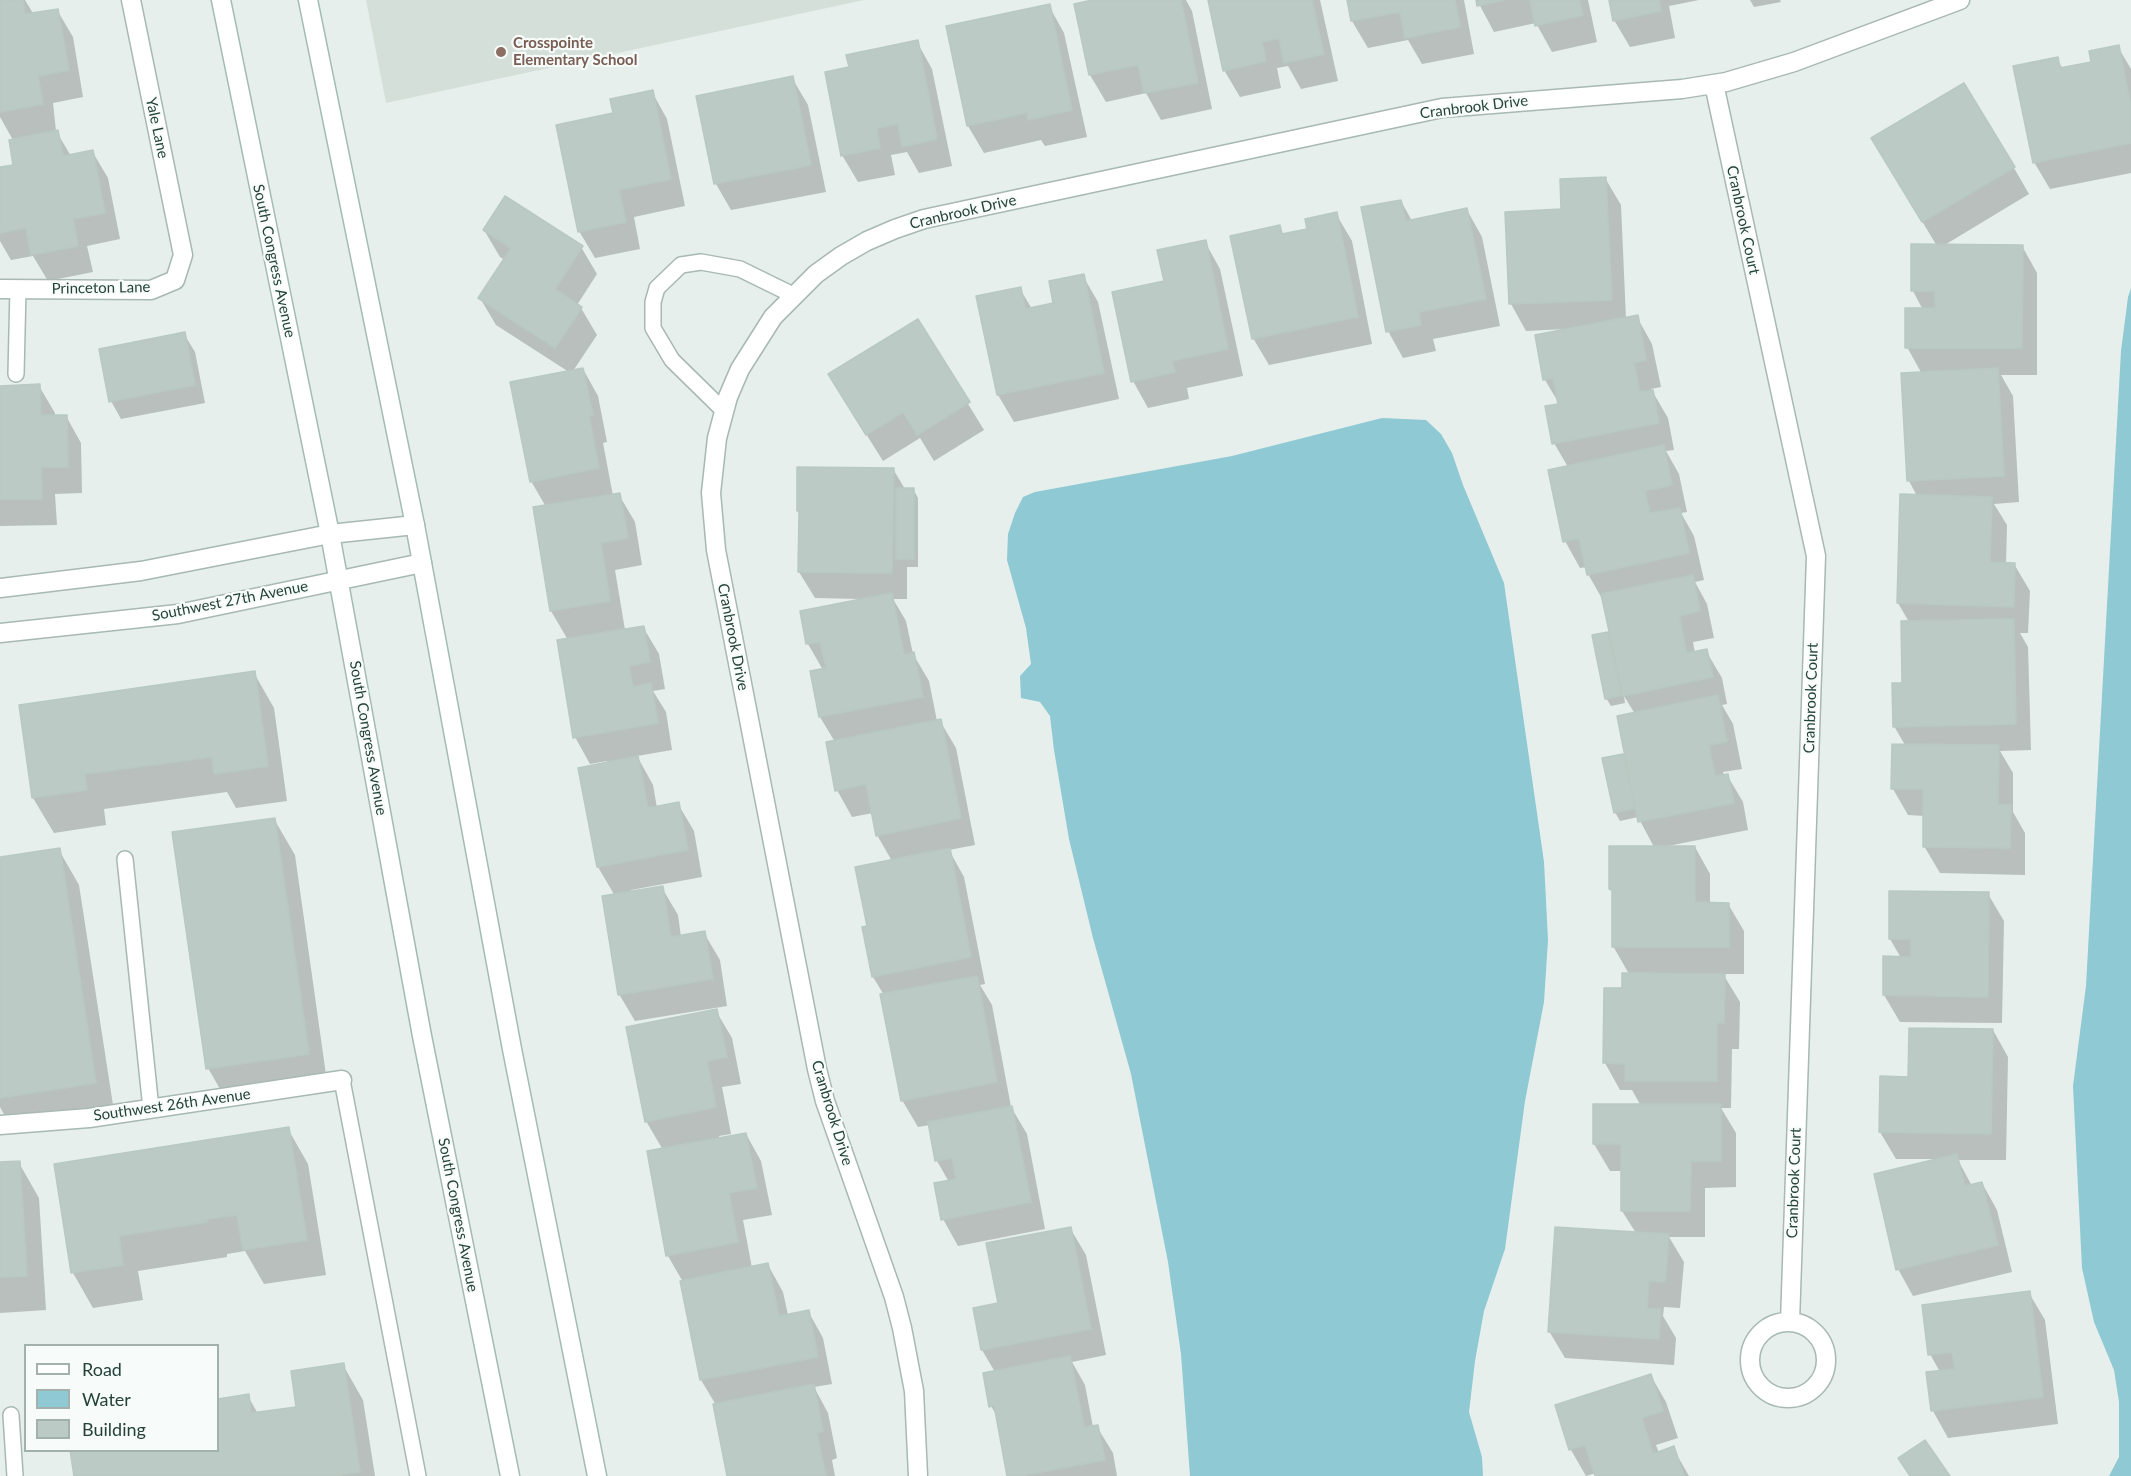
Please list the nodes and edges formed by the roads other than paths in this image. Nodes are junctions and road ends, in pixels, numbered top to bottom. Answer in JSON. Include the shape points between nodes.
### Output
{"nodes":[{"id":1,"x":131,"y":0,"type":"edge"},
{"id":2,"x":221,"y":0,"type":"edge"},
{"id":3,"x":308,"y":0,"type":"edge"},
{"id":4,"x":1960,"y":0,"type":"edge"},
{"id":5,"x":1714,"y":84,"type":"junction"},
{"id":6,"x":183,"y":255,"type":"joint"},
{"id":7,"x":0,"y":289,"type":"edge"},
{"id":8,"x":18,"y":289,"type":"junction"},
{"id":9,"x":794,"y":295,"type":"junction"},
{"id":10,"x":16,"y":374,"type":"dead end"},
{"id":11,"x":724,"y":411,"type":"junction"},
{"id":12,"x":415,"y":525,"type":"junction"},
{"id":13,"x":330,"y":534,"type":"junction"},
{"id":14,"x":422,"y":564,"type":"junction"},
{"id":15,"x":339,"y":580,"type":"junction"},
{"id":16,"x":0,"y":588,"type":"edge"},
{"id":17,"x":0,"y":633,"type":"edge"},
{"id":18,"x":124,"y":860,"type":"dead end"},
{"id":19,"x":342,"y":1080,"type":"joint"},
{"id":20,"x":151,"y":1108,"type":"junction"},
{"id":21,"x":0,"y":1125,"type":"edge"},
{"id":22,"x":1790,"y":1322,"type":"junction"},
{"id":23,"x":12,"y":1415,"type":"dead end"},
{"id":24,"x":15,"y":1476,"type":"edge"},
{"id":25,"x":418,"y":1476,"type":"edge"},
{"id":26,"x":510,"y":1476,"type":"edge"},
{"id":27,"x":597,"y":1476,"type":"edge"},
{"id":28,"x":918,"y":1476,"type":"edge"}],
"edges":[{"from":1,"to":6,"type":"street","name":"Yale Lane"},
{"from":2,"to":13,"type":"street","name":"South Congress Avenue"},
{"from":3,"to":12,"type":"street"},
{"from":4,"to":5,"type":"street","name":"Cranbrook Drive","via":[[1794,62]]},
{"from":5,"to":9,"type":"street","name":"Cranbrook Drive","via":[[1442,108],[924,219],[841,256]]},
{"from":5,"to":22,"type":"street","name":"Cranbrook Court","via":[[1816,556]]},
{"from":6,"to":8,"type":"street","name":"Princeton Lane","via":[[175,280],[150,290]]},
{"from":7,"to":8,"type":"street","name":"Princeton Lane"},
{"from":8,"to":10,"type":"lane"},
{"from":9,"to":11,"type":"street","name":"Cranbrook Drive","via":[[756,342],[740,369]]},
{"from":9,"to":11,"type":"lane","via":[[740,269],[701,262],[681,265],[657,288],[653,328],[672,360]]},
{"from":11,"to":28,"type":"street","name":"Cranbrook Drive","via":[[711,493],[716,550],[817,1070],[902,1328],[914,1391]]},
{"from":12,"to":13,"type":"street"},
{"from":12,"to":14,"type":"street"},
{"from":13,"to":15,"type":"street","name":"South Congress Avenue"},
{"from":13,"to":16,"type":"street","via":[[141,571]]},
{"from":14,"to":15,"type":"street","name":"Southwest 27th Avenue"},
{"from":14,"to":27,"type":"street"},
{"from":15,"to":17,"type":"street","name":"Southwest 27th Avenue","via":[[178,614]]},
{"from":15,"to":26,"type":"street","name":"South Congress Avenue","via":[[420,1024]]},
{"from":18,"to":20,"type":"lane"},
{"from":19,"to":20,"type":"street","name":"Southwest 26th Avenue"},
{"from":19,"to":25,"type":"lane"},
{"from":20,"to":21,"type":"street","name":"Southwest 26th Avenue","via":[[89,1118]]},
{"from":22,"to":22,"type":"street","via":[[1764,1330],[1750,1353],[1754,1379],[1762,1389],[1787,1399],[1813,1391],[1827,1368],[1822,1342],[1809,1328]]},
{"from":23,"to":24,"type":"lane"}]}
